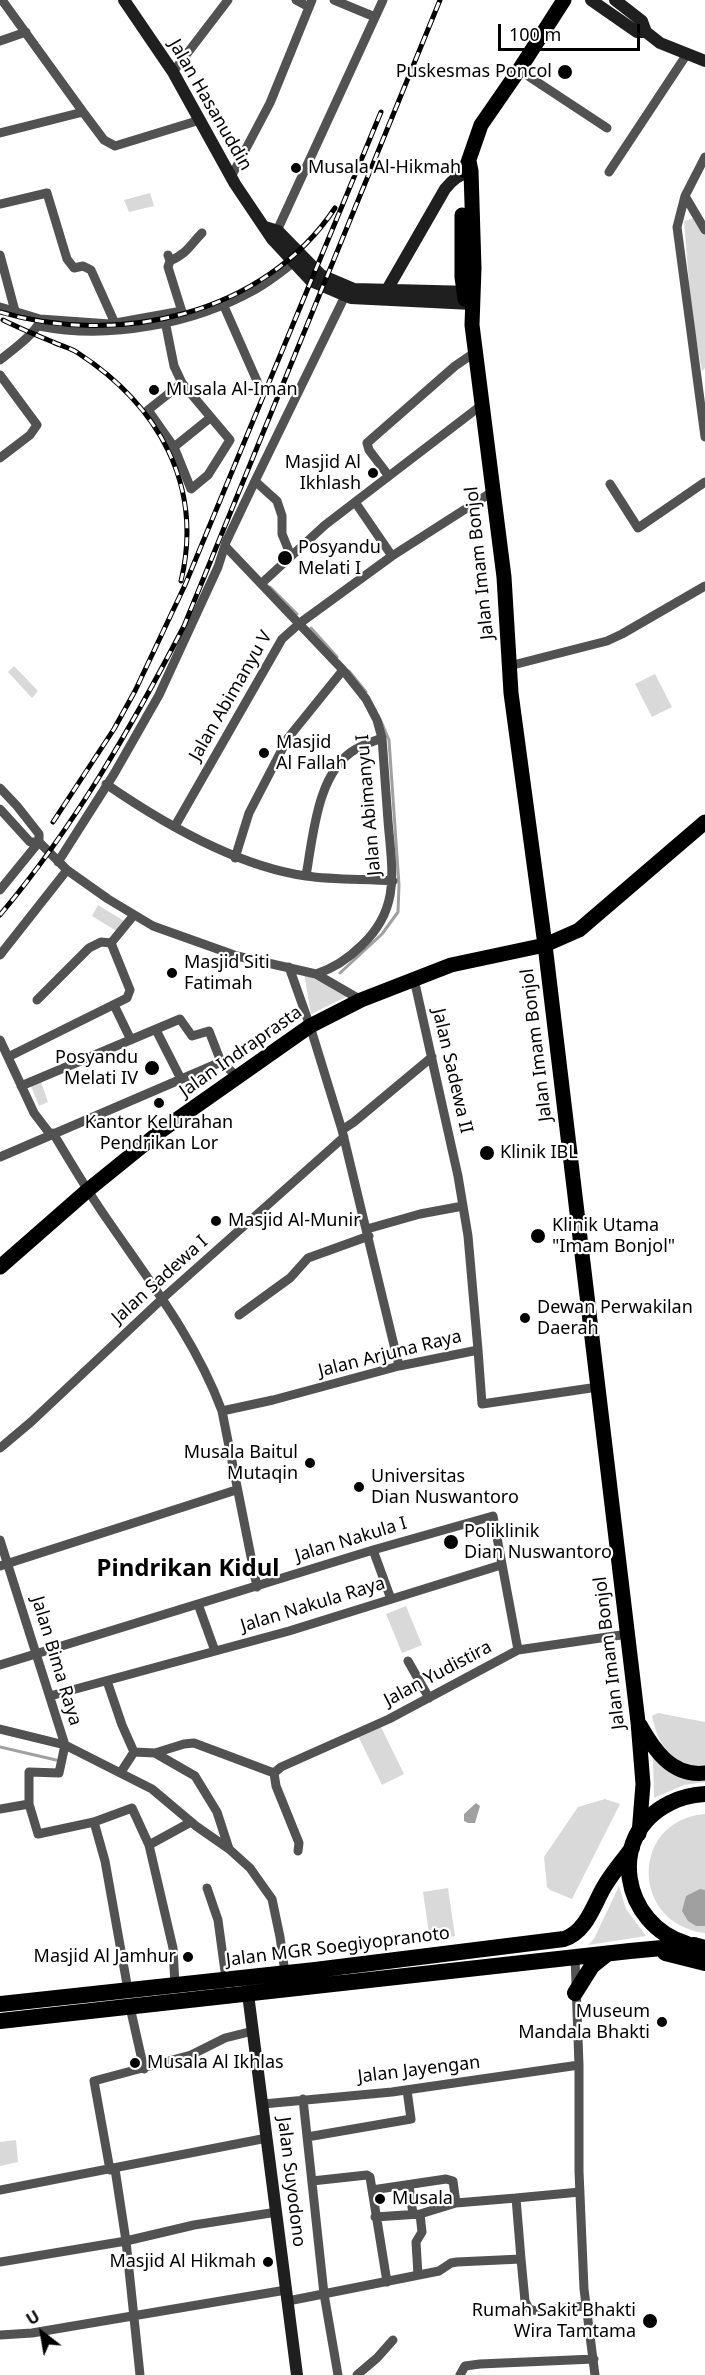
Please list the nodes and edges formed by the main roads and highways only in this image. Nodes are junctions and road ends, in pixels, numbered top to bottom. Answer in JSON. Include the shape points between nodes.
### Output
{"nodes":[{"id":1,"x":564,"y":0,"type":"edge"},
{"id":2,"x":705,"y":822,"type":"edge"},
{"id":3,"x":545,"y":945,"type":"junction"},
{"id":4,"x":0,"y":1267,"type":"edge"},
{"id":5,"x":638,"y":1722,"type":"junction"},
{"id":6,"x":705,"y":1773,"type":"edge"},
{"id":7,"x":705,"y":1794,"type":"edge"},
{"id":8,"x":635,"y":1840,"type":"junction"},
{"id":9,"x":701,"y":1946,"type":"edge"},
{"id":10,"x":630,"y":1951,"type":"junction"},
{"id":11,"x":608,"y":1953,"type":"junction"},
{"id":12,"x":705,"y":1963,"type":"edge"},
{"id":13,"x":575,"y":1993,"type":"road end"},
{"id":14,"x":0,"y":2004,"type":"edge"},
{"id":15,"x":0,"y":2021,"type":"edge"}],
"edges":[{"from":1,"to":3,"type":"main road","name":"Jalan Imam Bonjol","via":[[481,125],[468,169],[461,220],[504,578],[509,666]]},
{"from":2,"to":3,"type":"main road","name":"Jalan Indraprasta","via":[[579,930]]},
{"from":3,"to":4,"type":"main road","name":"Jalan Indraprasta","via":[[466,961],[361,1000],[310,1026],[162,1130]]},
{"from":3,"to":5,"type":"main road","name":"Jalan Imam Bonjol"},
{"from":5,"to":6,"type":"main road","via":[[668,1763],[694,1774]]},
{"from":5,"to":8,"type":"main road","name":"Jalan Imam Bonjol","via":[[643,1784]]},
{"from":7,"to":8,"type":"highway","name":"Jalan MGR Soegiyopranoto","via":[[668,1803],[652,1815]]},
{"from":8,"to":9,"type":"highway","via":[[629,1877],[637,1905],[667,1936]]},
{"from":8,"to":14,"type":"highway","name":"Jalan MGR Soegiyopranoto","via":[[589,1916],[573,1936],[564,1939]]},
{"from":9,"to":10,"type":"highway"},
{"from":10,"to":11,"type":"highway","name":"Jalan MGR Soegiyopranoto"},
{"from":10,"to":12,"type":"highway","via":[[669,1953]]},
{"from":11,"to":13,"type":"highway","via":[[592,1966]]},
{"from":11,"to":15,"type":"highway","name":"Jalan MGR Soegiyopranoto"}]}
